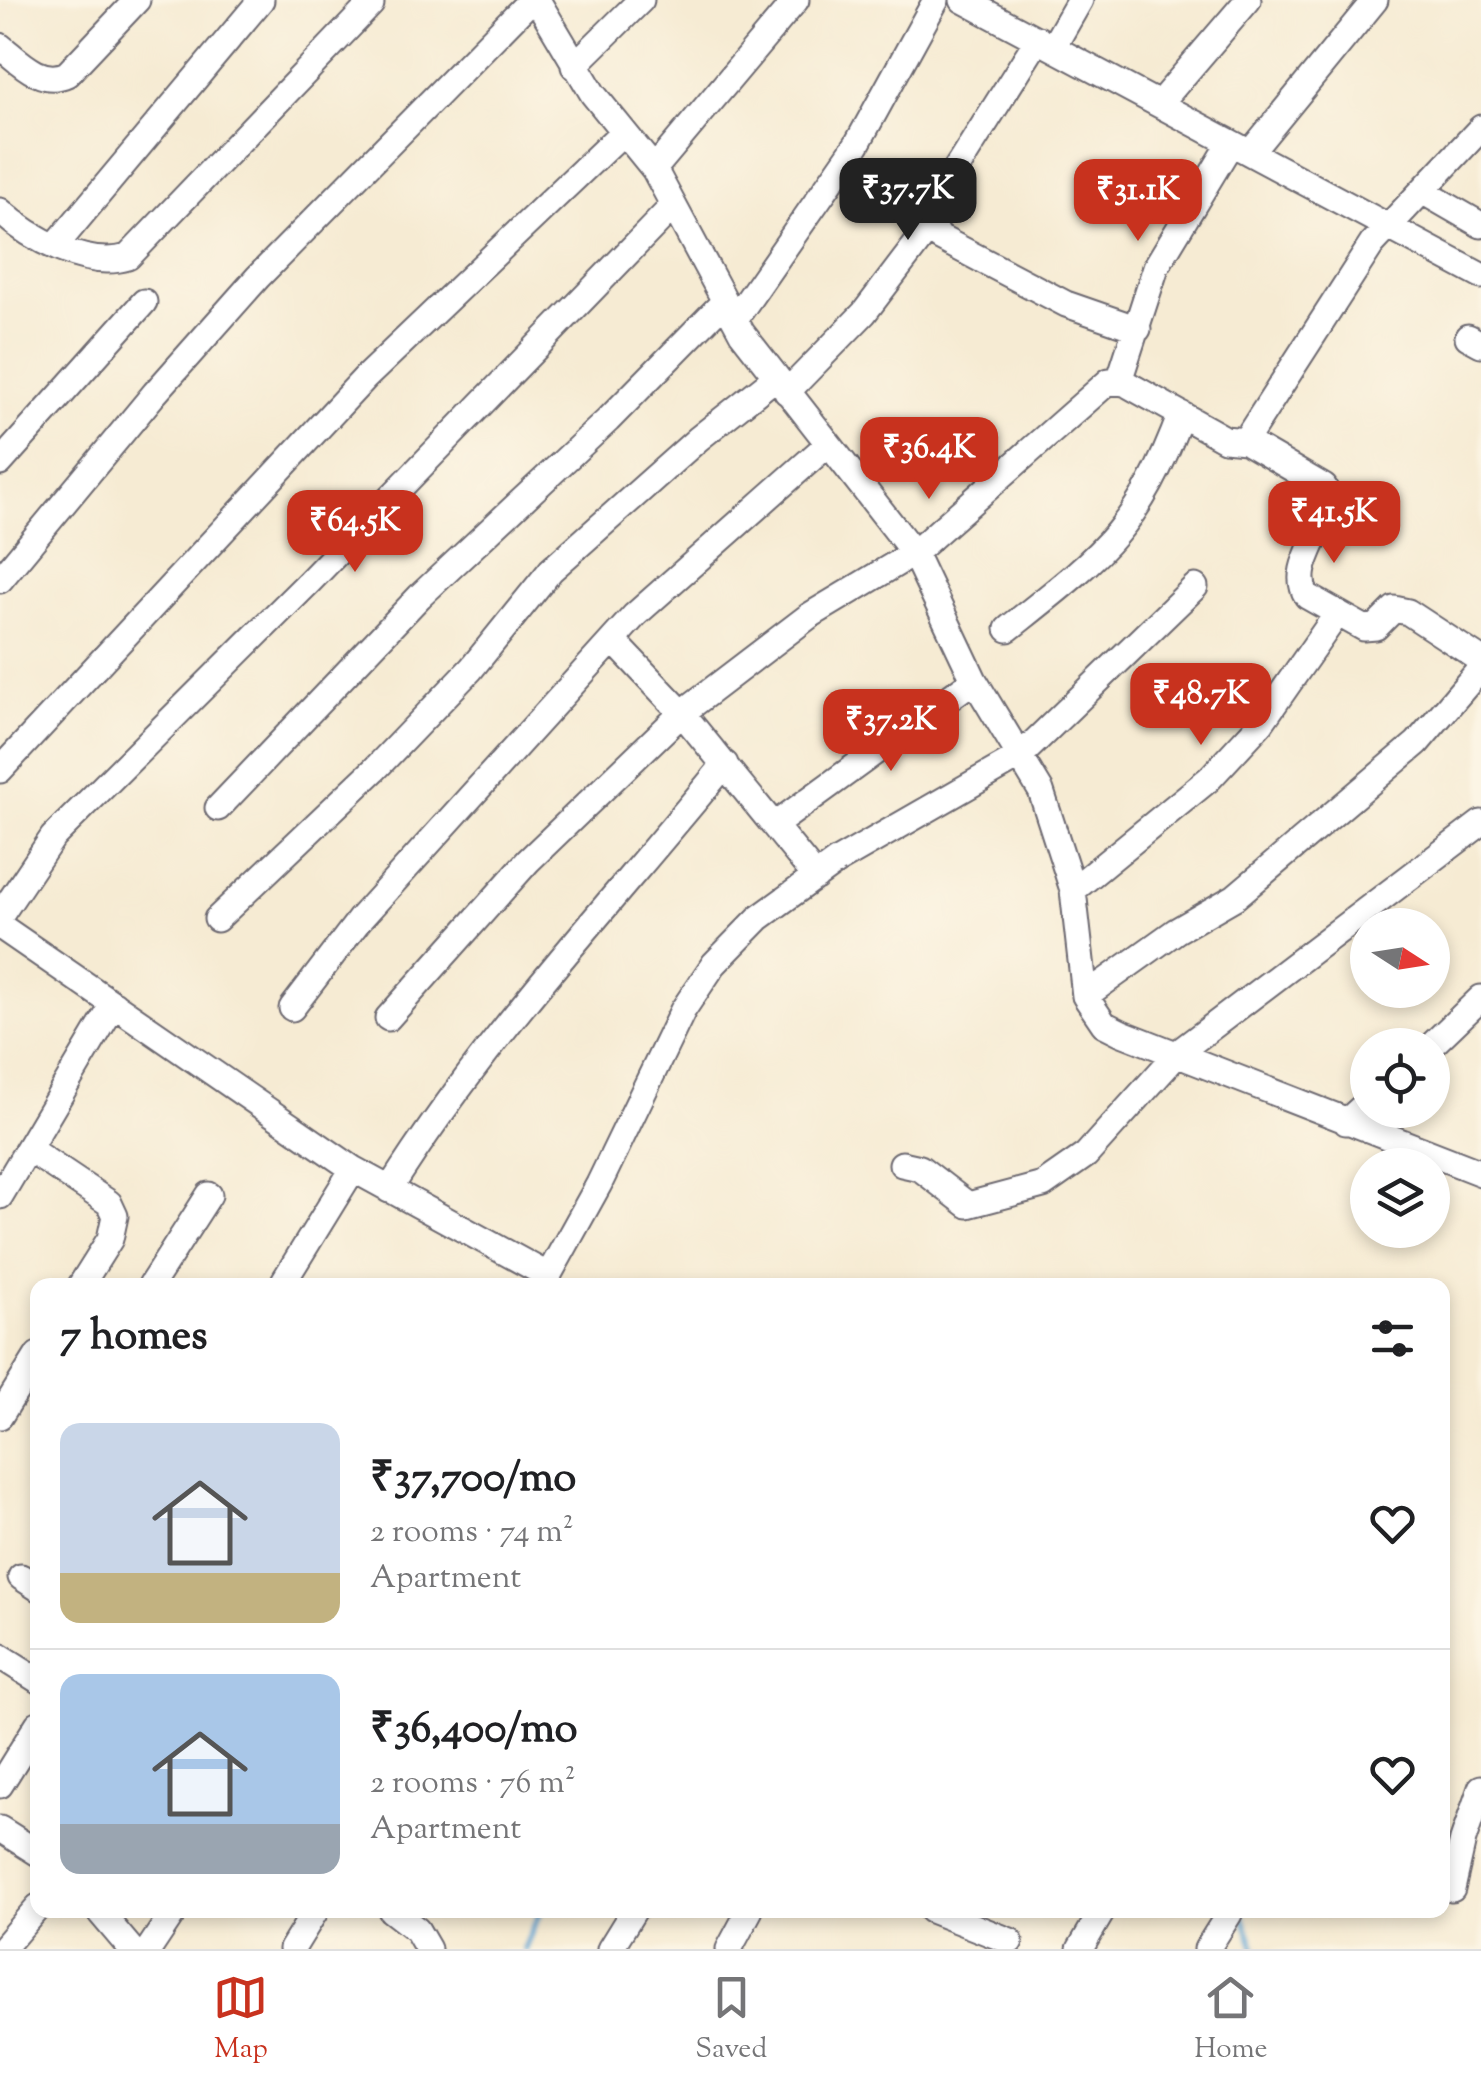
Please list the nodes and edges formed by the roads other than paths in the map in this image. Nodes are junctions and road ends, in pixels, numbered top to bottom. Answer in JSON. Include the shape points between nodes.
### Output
{"nodes":[{"id":1,"x":136,"y":0,"type":"edge"},
{"id":2,"x":260,"y":0,"type":"edge"},
{"id":3,"x":534,"y":0,"type":"edge"},
{"id":4,"x":641,"y":0,"type":"edge"},
{"id":5,"x":796,"y":0,"type":"edge"},
{"id":6,"x":936,"y":0,"type":"edge"},
{"id":7,"x":963,"y":0,"type":"edge"},
{"id":8,"x":1080,"y":0,"type":"edge"},
{"id":9,"x":1248,"y":0,"type":"edge"},
{"id":10,"x":1374,"y":0,"type":"edge"},
{"id":11,"x":372,"y":4,"type":"dead end"},
{"id":12,"x":1046,"y":43,"type":"junction"},
{"id":13,"x":0,"y":46,"type":"edge"},
{"id":14,"x":574,"y":66,"type":"junction"},
{"id":15,"x":1159,"y":104,"type":"junction"},
{"id":16,"x":1481,"y":128,"type":"edge"},
{"id":17,"x":623,"y":132,"type":"junction"},
{"id":18,"x":1240,"y":148,"type":"junction"},
{"id":19,"x":654,"y":169,"type":"junction"},
{"id":20,"x":1422,"y":191,"type":"junction"},
{"id":21,"x":674,"y":206,"type":"junction"},
{"id":22,"x":3,"y":220,"type":"edge"},
{"id":23,"x":931,"y":225,"type":"junction"},
{"id":24,"x":1481,"y":225,"type":"edge"},
{"id":25,"x":1388,"y":227,"type":"junction"},
{"id":26,"x":56,"y":245,"type":"junction"},
{"id":27,"x":1481,"y":276,"type":"edge"},
{"id":28,"x":144,"y":302,"type":"dead end"},
{"id":29,"x":730,"y":310,"type":"junction"},
{"id":30,"x":1138,"y":329,"type":"junction"},
{"id":31,"x":1119,"y":381,"type":"junction"},
{"id":32,"x":782,"y":384,"type":"junction"},
{"id":33,"x":1181,"y":414,"type":"junction"},
{"id":34,"x":1245,"y":441,"type":"junction"},
{"id":35,"x":827,"y":445,"type":"junction"},
{"id":36,"x":0,"y":463,"type":"edge"},
{"id":37,"x":914,"y":553,"type":"junction"},
{"id":38,"x":0,"y":580,"type":"edge"},
{"id":39,"x":1195,"y":587,"type":"dead end"},
{"id":40,"x":1337,"y":614,"type":"junction"},
{"id":41,"x":1008,"y":629,"type":"dead end"},
{"id":42,"x":613,"y":640,"type":"junction"},
{"id":43,"x":1481,"y":660,"type":"edge"},
{"id":44,"x":1481,"y":668,"type":"edge"},
{"id":45,"x":974,"y":680,"type":"junction"},
{"id":46,"x":682,"y":714,"type":"junction"},
{"id":47,"x":1020,"y":757,"type":"junction"},
{"id":48,"x":725,"y":764,"type":"junction"},
{"id":49,"x":0,"y":770,"type":"edge"},
{"id":50,"x":218,"y":808,"type":"dead end"},
{"id":51,"x":1481,"y":823,"type":"edge"},
{"id":52,"x":776,"y":824,"type":"junction"},
{"id":53,"x":816,"y":877,"type":"junction"},
{"id":54,"x":1073,"y":890,"type":"junction"},
{"id":55,"x":0,"y":916,"type":"edge"},
{"id":56,"x":217,"y":919,"type":"dead end"},
{"id":57,"x":0,"y":926,"type":"edge"},
{"id":58,"x":1084,"y":996,"type":"junction"},
{"id":59,"x":1481,"y":998,"type":"edge"},
{"id":60,"x":114,"y":1004,"type":"junction"},
{"id":61,"x":292,"y":1008,"type":"dead end"},
{"id":62,"x":388,"y":1018,"type":"dead end"},
{"id":63,"x":1450,"y":1028,"type":"edge"},
{"id":64,"x":1179,"y":1052,"type":"junction"},
{"id":65,"x":1350,"y":1118,"type":"edge"},
{"id":66,"x":1346,"y":1122,"type":"junction"},
{"id":67,"x":30,"y":1150,"type":"junction"},
{"id":68,"x":902,"y":1164,"type":"dead end"},
{"id":69,"x":353,"y":1169,"type":"junction"},
{"id":70,"x":1481,"y":1173,"type":"edge"},
{"id":71,"x":389,"y":1190,"type":"junction"},
{"id":72,"x":0,"y":1196,"type":"edge"},
{"id":73,"x":208,"y":1196,"type":"dead end"},
{"id":74,"x":85,"y":1278,"type":"edge"},
{"id":75,"x":155,"y":1278,"type":"edge"},
{"id":76,"x":286,"y":1278,"type":"edge"},
{"id":77,"x":541,"y":1278,"type":"edge"},
{"id":78,"x":548,"y":1278,"type":"edge"},
{"id":79,"x":30,"y":1368,"type":"edge"},
{"id":80,"x":0,"y":1416,"type":"edge"},
{"id":81,"x":0,"y":1656,"type":"edge"},
{"id":82,"x":30,"y":1675,"type":"edge"},
{"id":83,"x":30,"y":1737,"type":"edge"},
{"id":84,"x":0,"y":1785,"type":"edge"},
{"id":85,"x":1481,"y":1788,"type":"edge"},
{"id":86,"x":0,"y":1828,"type":"edge"},
{"id":87,"x":30,"y":1848,"type":"edge"},
{"id":88,"x":1452,"y":1889,"type":"dead end"},
{"id":89,"x":30,"y":1916,"type":"edge"},
{"id":90,"x":105,"y":1918,"type":"edge"},
{"id":91,"x":169,"y":1918,"type":"edge"},
{"id":92,"x":311,"y":1918,"type":"edge"},
{"id":93,"x":401,"y":1918,"type":"edge"},
{"id":94,"x":629,"y":1918,"type":"edge"},
{"id":95,"x":746,"y":1918,"type":"edge"},
{"id":96,"x":951,"y":1918,"type":"edge"},
{"id":97,"x":1098,"y":1918,"type":"edge"},
{"id":98,"x":1227,"y":1918,"type":"edge"},
{"id":99,"x":1010,"y":1941,"type":"dead end"},
{"id":100,"x":2,"y":1949,"type":"edge"},
{"id":101,"x":131,"y":1949,"type":"edge"},
{"id":102,"x":149,"y":1949,"type":"edge"},
{"id":103,"x":292,"y":1949,"type":"edge"},
{"id":104,"x":428,"y":1949,"type":"edge"},
{"id":105,"x":610,"y":1949,"type":"edge"},
{"id":106,"x":729,"y":1949,"type":"edge"},
{"id":107,"x":1080,"y":1949,"type":"edge"},
{"id":108,"x":1207,"y":1949,"type":"edge"}],
"edges":[{"from":1,"to":13,"type":"street","via":[[56,79],[39,75]]},
{"from":2,"to":26,"type":"street"},
{"from":3,"to":14,"type":"street"},
{"from":3,"to":38,"type":"street","via":[[258,278]]},
{"from":4,"to":14,"type":"street"},
{"from":5,"to":19,"type":"street"},
{"from":6,"to":29,"type":"street","via":[[856,144]]},
{"from":7,"to":12,"type":"street"},
{"from":8,"to":12,"type":"street"},
{"from":9,"to":15,"type":"street"},
{"from":10,"to":18,"type":"street"},
{"from":11,"to":26,"type":"street","via":[[141,249],[114,262]]},
{"from":12,"to":15,"type":"street"},
{"from":12,"to":23,"type":"street","via":[[936,201]]},
{"from":14,"to":17,"type":"street"},
{"from":15,"to":18,"type":"street"},
{"from":16,"to":20,"type":"street"},
{"from":17,"to":19,"type":"street"},
{"from":17,"to":49,"type":"street","via":[[365,378]]},
{"from":18,"to":25,"type":"street"},
{"from":18,"to":30,"type":"street","via":[[1156,267]]},
{"from":19,"to":21,"type":"street"},
{"from":20,"to":24,"type":"street"},
{"from":20,"to":25,"type":"street"},
{"from":21,"to":29,"type":"street"},
{"from":21,"to":55,"type":"street","via":[[53,837]]},
{"from":22,"to":26,"type":"street"},
{"from":23,"to":30,"type":"street","via":[[940,238],[1036,290]]},
{"from":23,"to":32,"type":"street","via":[[864,313]]},
{"from":25,"to":27,"type":"street"},
{"from":25,"to":34,"type":"street"},
{"from":28,"to":36,"type":"street"},
{"from":29,"to":32,"type":"street"},
{"from":29,"to":50,"type":"street","via":[[420,596]]},
{"from":30,"to":31,"type":"street"},
{"from":31,"to":33,"type":"street"},
{"from":31,"to":37,"type":"street","via":[[1102,385]]},
{"from":32,"to":35,"type":"street"},
{"from":32,"to":56,"type":"street","via":[[698,439],[551,570],[403,741]]},
{"from":33,"to":34,"type":"street","via":[[1231,442]]},
{"from":33,"to":41,"type":"street","via":[[1130,521],[1109,547]]},
{"from":34,"to":40,"type":"street","via":[[1324,488],[1327,510],[1302,585],[1307,596]]},
{"from":35,"to":37,"type":"street"},
{"from":35,"to":42,"type":"street"},
{"from":37,"to":45,"type":"street"},
{"from":37,"to":46,"type":"street","via":[[809,616]]},
{"from":39,"to":47,"type":"street"},
{"from":40,"to":43,"type":"street","via":[[1370,628],[1401,609]]},
{"from":40,"to":54,"type":"street","via":[[1261,723],[1209,778]]},
{"from":42,"to":46,"type":"street"},
{"from":42,"to":61,"type":"street","via":[[360,920]]},
{"from":44,"to":58,"type":"street","via":[[1417,743],[1236,897]]},
{"from":45,"to":47,"type":"street"},
{"from":45,"to":52,"type":"street"},
{"from":46,"to":48,"type":"street"},
{"from":46,"to":62,"type":"street","via":[[528,861]]},
{"from":47,"to":53,"type":"street"},
{"from":47,"to":54,"type":"street","via":[[1040,791]]},
{"from":48,"to":52,"type":"street"},
{"from":48,"to":71,"type":"street","via":[[522,1002]]},
{"from":51,"to":64,"type":"street"},
{"from":52,"to":53,"type":"street"},
{"from":53,"to":78,"type":"street","via":[[759,918],[704,979]]},
{"from":54,"to":58,"type":"street"},
{"from":57,"to":60,"type":"street"},
{"from":58,"to":64,"type":"street","via":[[1104,1024]]},
{"from":59,"to":63,"type":"street"},
{"from":60,"to":67,"type":"street"},
{"from":60,"to":69,"type":"street"},
{"from":64,"to":66,"type":"street"},
{"from":64,"to":68,"type":"street","via":[[1086,1155],[1043,1185],[968,1205],[920,1168]]},
{"from":65,"to":66,"type":"street"},
{"from":66,"to":70,"type":"street"},
{"from":67,"to":72,"type":"street"},
{"from":67,"to":74,"type":"street","via":[[109,1203],[115,1216]]},
{"from":69,"to":71,"type":"street"},
{"from":69,"to":76,"type":"street"},
{"from":71,"to":77,"type":"street"},
{"from":73,"to":75,"type":"street"},
{"from":79,"to":80,"type":"street"},
{"from":81,"to":82,"type":"street"},
{"from":83,"to":84,"type":"street"},
{"from":85,"to":88,"type":"street"},
{"from":86,"to":87,"type":"street"},
{"from":89,"to":100,"type":"street"},
{"from":90,"to":101,"type":"street"},
{"from":91,"to":102,"type":"street"},
{"from":92,"to":103,"type":"street"},
{"from":93,"to":104,"type":"street"},
{"from":94,"to":105,"type":"street"},
{"from":95,"to":106,"type":"street"},
{"from":96,"to":99,"type":"street"},
{"from":97,"to":107,"type":"street"},
{"from":98,"to":108,"type":"street"}]}
